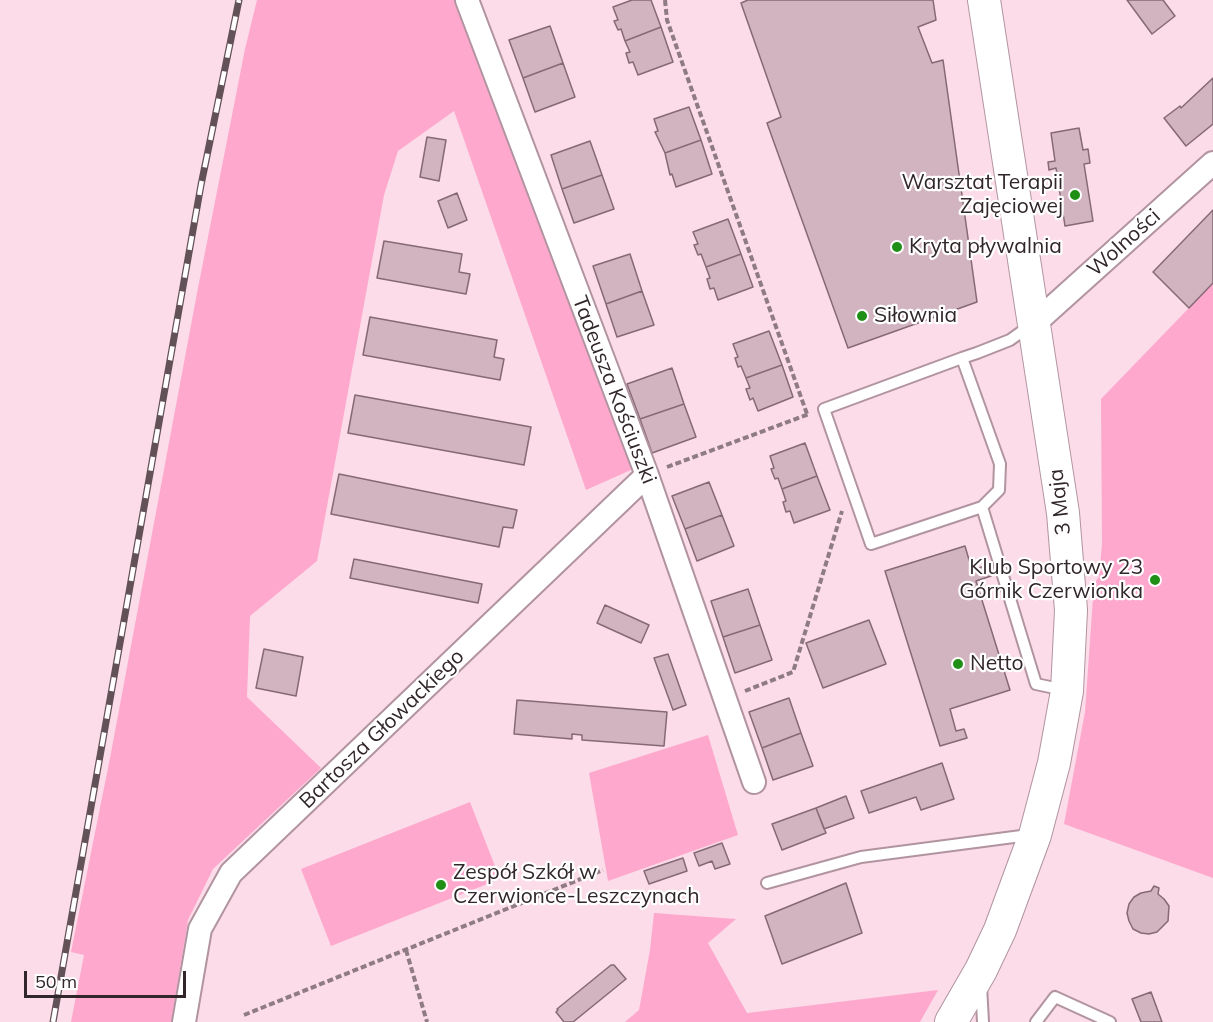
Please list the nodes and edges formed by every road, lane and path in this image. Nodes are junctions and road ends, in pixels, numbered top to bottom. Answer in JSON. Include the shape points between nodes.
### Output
{"nodes":[{"id":1,"x":467,"y":0,"type":"edge"},
{"id":2,"x":665,"y":0,"type":"edge"},
{"id":3,"x":984,"y":0,"type":"edge"},
{"id":4,"x":1213,"y":163,"type":"edge"},
{"id":5,"x":1035,"y":323,"type":"junction"},
{"id":6,"x":962,"y":358,"type":"junction"},
{"id":7,"x":824,"y":409,"type":"junction"},
{"id":8,"x":808,"y":415,"type":"junction"},
{"id":9,"x":647,"y":475,"type":"junction"},
{"id":10,"x":839,"y":502,"type":"dead end"},
{"id":11,"x":982,"y":507,"type":"junction"},
{"id":12,"x":1067,"y":691,"type":"junction"},
{"id":13,"x":725,"y":699,"type":"junction"},
{"id":14,"x":754,"y":782,"type":"dead end"},
{"id":15,"x":1035,"y":835,"type":"junction"},
{"id":16,"x":603,"y":870,"type":"dead end"},
{"id":17,"x":767,"y":883,"type":"dead end"},
{"id":18,"x":406,"y":950,"type":"junction"},
{"id":19,"x":981,"y":970,"type":"junction"},
{"id":20,"x":244,"y":1015,"type":"dead end"},
{"id":21,"x":184,"y":1022,"type":"edge"},
{"id":22,"x":427,"y":1022,"type":"edge"},
{"id":23,"x":951,"y":1022,"type":"edge"},
{"id":24,"x":983,"y":1022,"type":"edge"},
{"id":25,"x":1036,"y":1022,"type":"edge"},
{"id":26,"x":1110,"y":1022,"type":"edge"}],
"edges":[{"from":1,"to":9,"type":"street","name":"Tadeusza Kościuszki"},
{"from":2,"to":8,"type":"path","via":[[667,20]]},
{"from":3,"to":5,"type":"main road","name":"3 Maja"},
{"from":4,"to":5,"type":"street","name":"Wolności"},
{"from":5,"to":6,"type":"lane","via":[[1010,340]]},
{"from":5,"to":12,"type":"main road","name":"3 Maja","via":[[1063,513],[1071,610]]},
{"from":6,"to":7,"type":"lane"},
{"from":6,"to":11,"type":"lane","via":[[1000,464],[999,490]]},
{"from":7,"to":8,"type":"path"},
{"from":7,"to":11,"type":"lane","via":[[871,544]]},
{"from":8,"to":9,"type":"path"},
{"from":9,"to":13,"type":"street","name":"Tadeusza Kościuszki"},
{"from":9,"to":21,"type":"street","name":"Bartosza Głowackiego","via":[[231,873],[200,929]]},
{"from":10,"to":13,"type":"path","via":[[843,513],[793,672]]},
{"from":11,"to":12,"type":"lane","via":[[1036,684]]},
{"from":12,"to":15,"type":"main road","name":"3 Maja"},
{"from":13,"to":14,"type":"street","name":"Tadeusza Kościuszki"},
{"from":15,"to":17,"type":"lane","via":[[861,857]]},
{"from":15,"to":19,"type":"main road","name":"3 Maja","via":[[1011,904]]},
{"from":16,"to":18,"type":"path"},
{"from":18,"to":20,"type":"path"},
{"from":18,"to":22,"type":"path"},
{"from":19,"to":23,"type":"main road","name":"3 Maja"},
{"from":19,"to":24,"type":"lane"},
{"from":25,"to":26,"type":"lane","via":[[1055,997]]}]}
